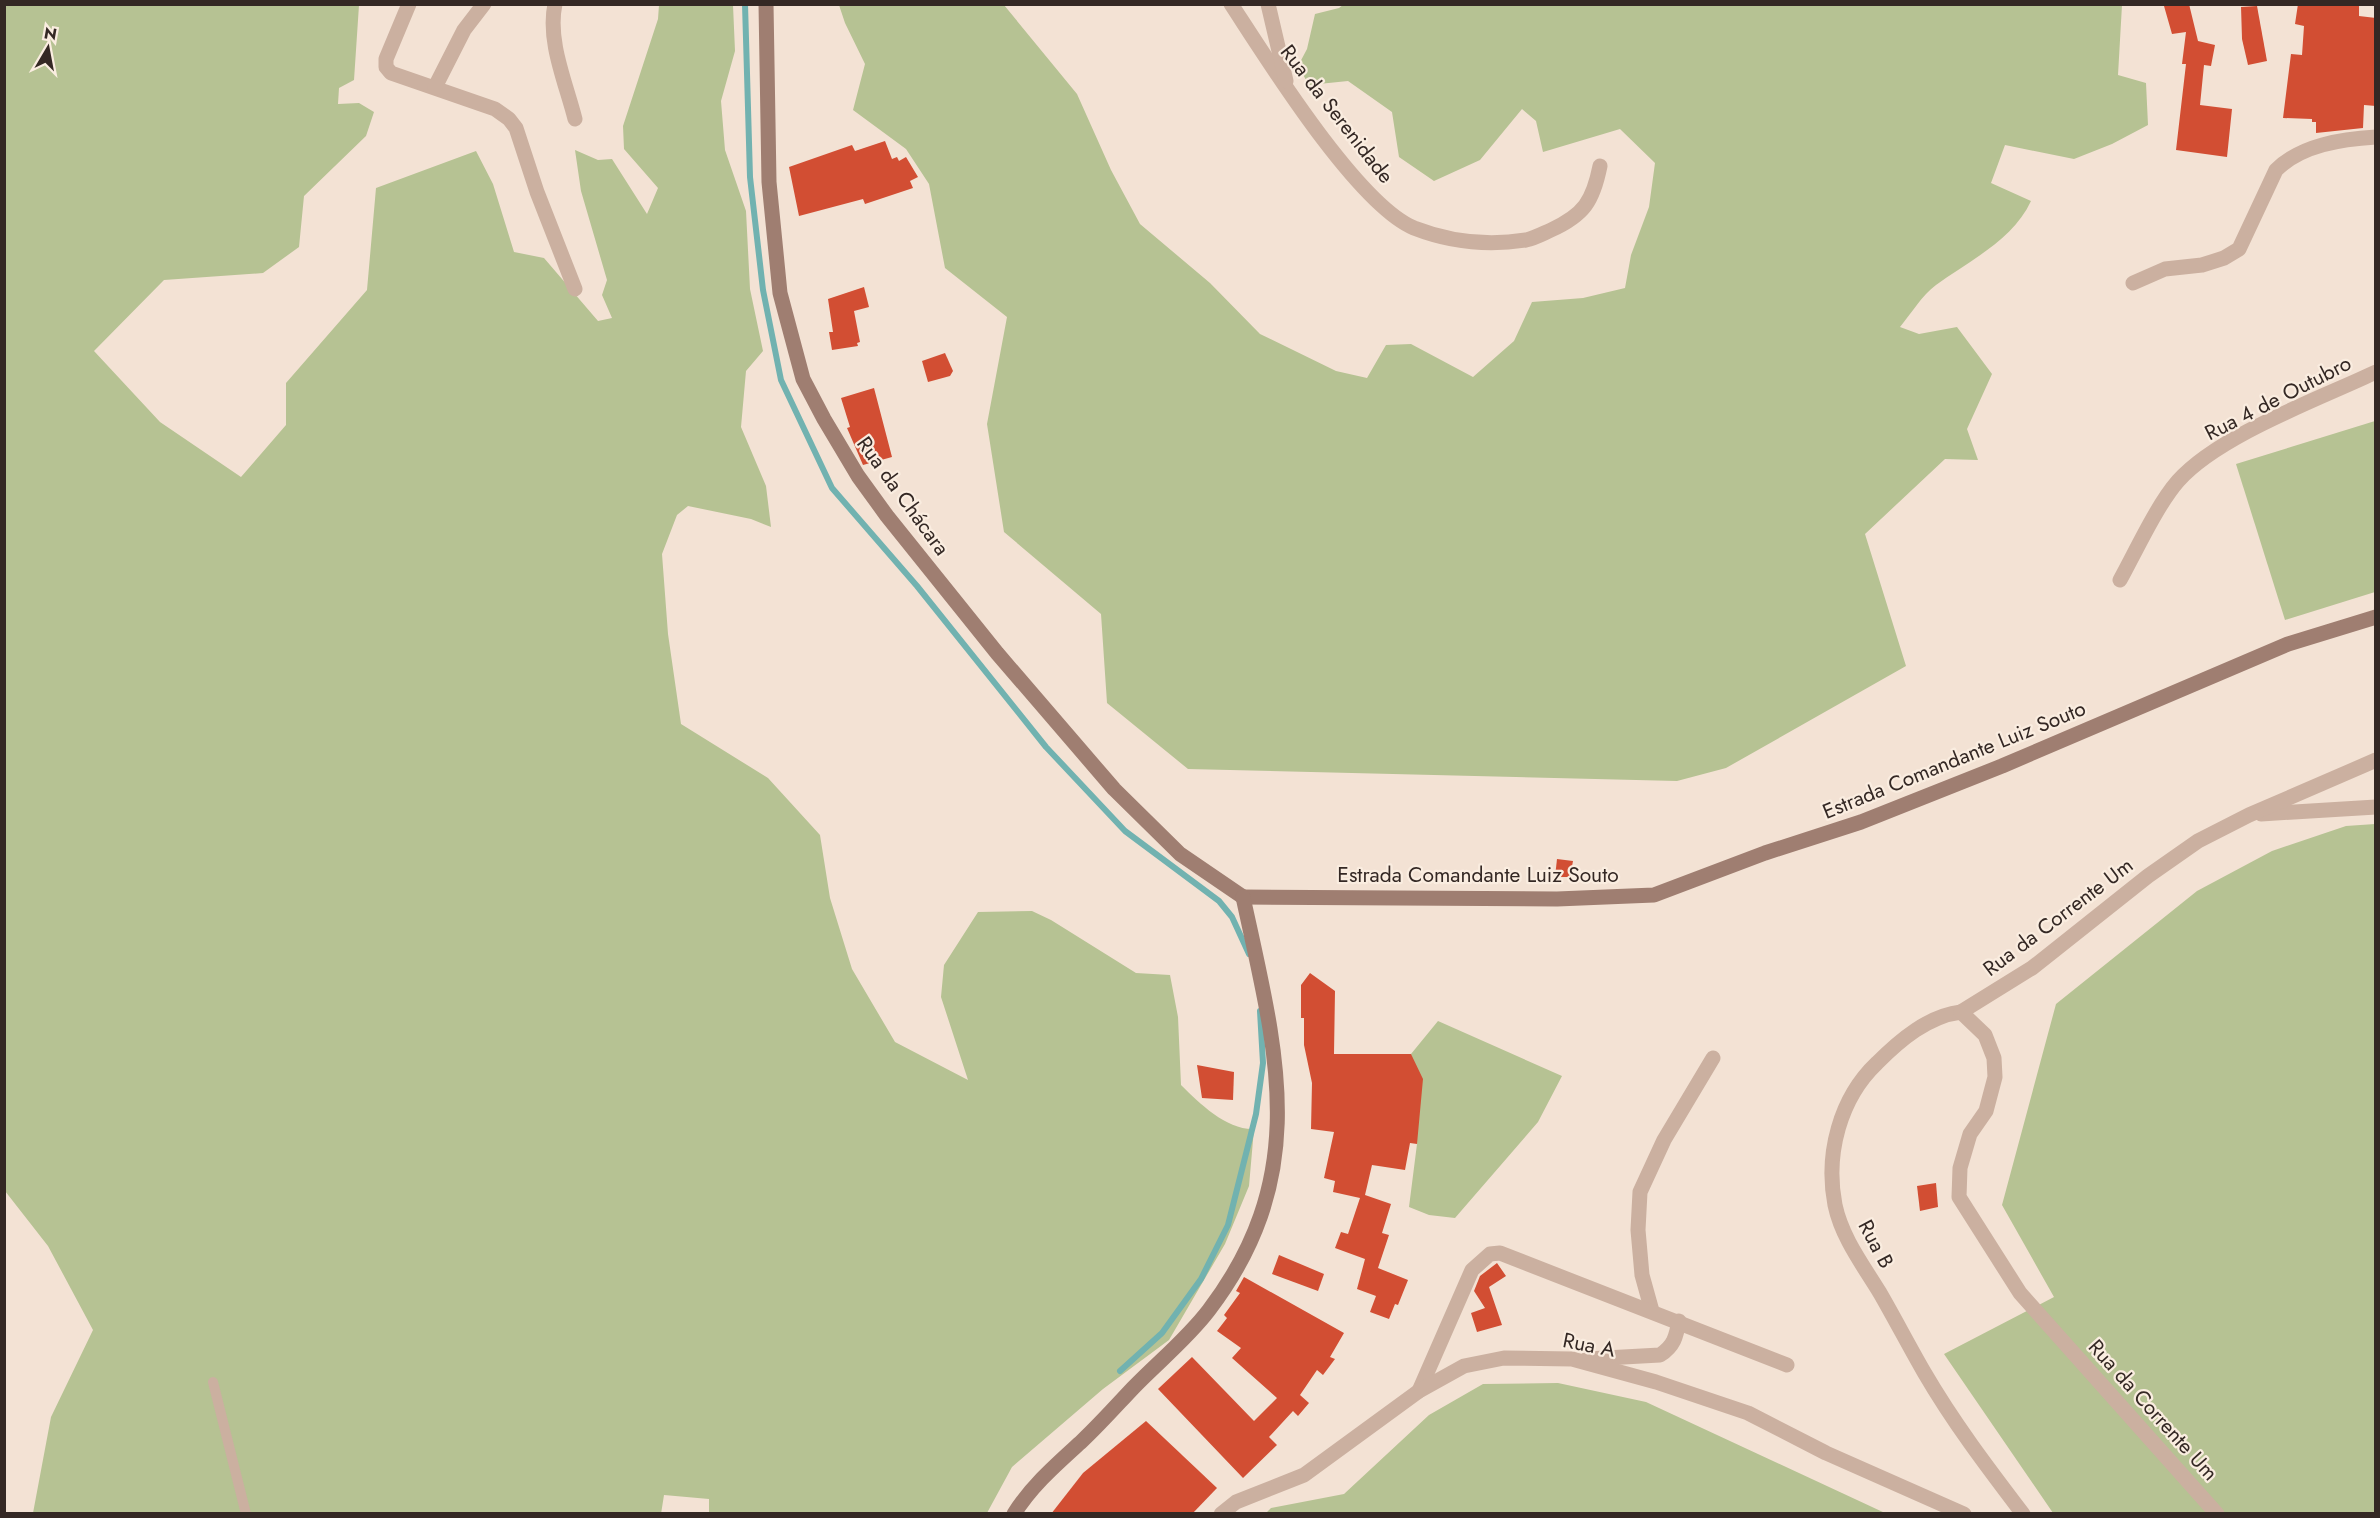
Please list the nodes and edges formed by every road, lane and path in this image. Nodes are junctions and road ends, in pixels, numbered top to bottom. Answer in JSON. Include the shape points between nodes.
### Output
{"nodes":[{"id":1,"x":409,"y":4,"type":"edge"},
{"id":2,"x":484,"y":4,"type":"edge"},
{"id":3,"x":555,"y":4,"type":"edge"},
{"id":4,"x":766,"y":4,"type":"edge"},
{"id":5,"x":1231,"y":4,"type":"edge"},
{"id":6,"x":1268,"y":4,"type":"edge"},
{"id":7,"x":435,"y":87,"type":"junction"},
{"id":8,"x":1288,"y":90,"type":"junction"},
{"id":9,"x":575,"y":118,"type":"dead end"},
{"id":10,"x":2376,"y":137,"type":"edge"},
{"id":11,"x":1600,"y":166,"type":"dead end"},
{"id":12,"x":2133,"y":283,"type":"dead end"},
{"id":13,"x":575,"y":289,"type":"dead end"},
{"id":14,"x":2376,"y":372,"type":"edge"},
{"id":15,"x":2120,"y":580,"type":"dead end"},
{"id":16,"x":2376,"y":617,"type":"edge"},
{"id":17,"x":2376,"y":760,"type":"edge"},
{"id":18,"x":2376,"y":807,"type":"edge"},
{"id":19,"x":2248,"y":815,"type":"junction"},
{"id":20,"x":1244,"y":897,"type":"junction"},
{"id":21,"x":1960,"y":1012,"type":"junction"},
{"id":22,"x":1713,"y":1058,"type":"dead end"},
{"id":23,"x":1652,"y":1311,"type":"junction"},
{"id":24,"x":1679,"y":1321,"type":"junction"},
{"id":25,"x":1572,"y":1359,"type":"junction"},
{"id":26,"x":1787,"y":1365,"type":"dead end"},
{"id":27,"x":213,"y":1382,"type":"dead end"},
{"id":28,"x":1419,"y":1392,"type":"junction"},
{"id":29,"x":246,"y":1514,"type":"edge"},
{"id":30,"x":1014,"y":1514,"type":"edge"},
{"id":31,"x":1221,"y":1514,"type":"edge"},
{"id":32,"x":1964,"y":1514,"type":"edge"},
{"id":33,"x":2023,"y":1514,"type":"edge"},
{"id":34,"x":2217,"y":1514,"type":"edge"}],
"edges":[{"from":1,"to":7,"type":"street","via":[[386,67],[391,74]]},
{"from":2,"to":7,"type":"street","via":[[464,30]]},
{"from":3,"to":9,"type":"street","via":[[554,36]]},
{"from":4,"to":20,"type":"street","name":"Rua da Chácara","via":[[769,183],[780,292],[803,379],[824,419],[887,516],[997,653],[1114,789],[1180,854]]},
{"from":5,"to":8,"type":"street","name":"Rua da Serenidade"},
{"from":6,"to":8,"type":"street"},
{"from":7,"to":13,"type":"street","via":[[495,109],[516,128]]},
{"from":8,"to":11,"type":"street","name":"Rua da Serenidade","via":[[1380,204],[1413,227],[1457,240],[1499,245],[1533,239],[1568,222],[1584,210],[1595,189]]},
{"from":10,"to":12,"type":"street","via":[[2324,144],[2283,162],[2239,249],[2224,258],[2165,269]]},
{"from":14,"to":15,"type":"street","name":"Rua 4 de Outubro","via":[[2239,436],[2200,462],[2178,481]]},
{"from":16,"to":20,"type":"street","name":"Estrada Comandante Luiz Souto","via":[[2288,644],[1991,771],[1654,895]]},
{"from":17,"to":19,"type":"street","name":"Rua da Corrente Um"},
{"from":18,"to":19,"type":"street"},
{"from":19,"to":21,"type":"street","name":"Rua da Corrente Um","via":[[2198,841],[2032,968]]},
{"from":20,"to":30,"type":"street","via":[[1270,1022],[1279,1113],[1271,1180],[1251,1240],[1209,1311],[1037,1484]]},
{"from":21,"to":33,"type":"street","name":"Rua B","via":[[1948,1013],[1920,1027],[1861,1078],[1838,1130],[1831,1168],[1835,1206],[1854,1254],[1924,1373]]},
{"from":21,"to":34,"type":"street","name":"Rua da Corrente Um","via":[[1984,1035],[1994,1058],[1995,1077],[1986,1111],[1970,1134],[1960,1168],[1959,1197],[2020,1293]]},
{"from":22,"to":23,"type":"street","via":[[1664,1140],[1640,1192],[1642,1275]]},
{"from":23,"to":24,"type":"street"},
{"from":23,"to":28,"type":"street","via":[[1500,1253],[1490,1254],[1472,1270]]},
{"from":24,"to":25,"type":"street","via":[[1675,1341],[1660,1355]]},
{"from":24,"to":26,"type":"street"},
{"from":25,"to":28,"type":"street","name":"Rua A","via":[[1504,1358],[1464,1366]]},
{"from":25,"to":32,"type":"street","name":"Rua A","via":[[1748,1413],[1826,1453]]},
{"from":27,"to":29,"type":"lane"},
{"from":28,"to":31,"type":"street","name":"Rua A","via":[[1304,1475],[1236,1502]]}]}
